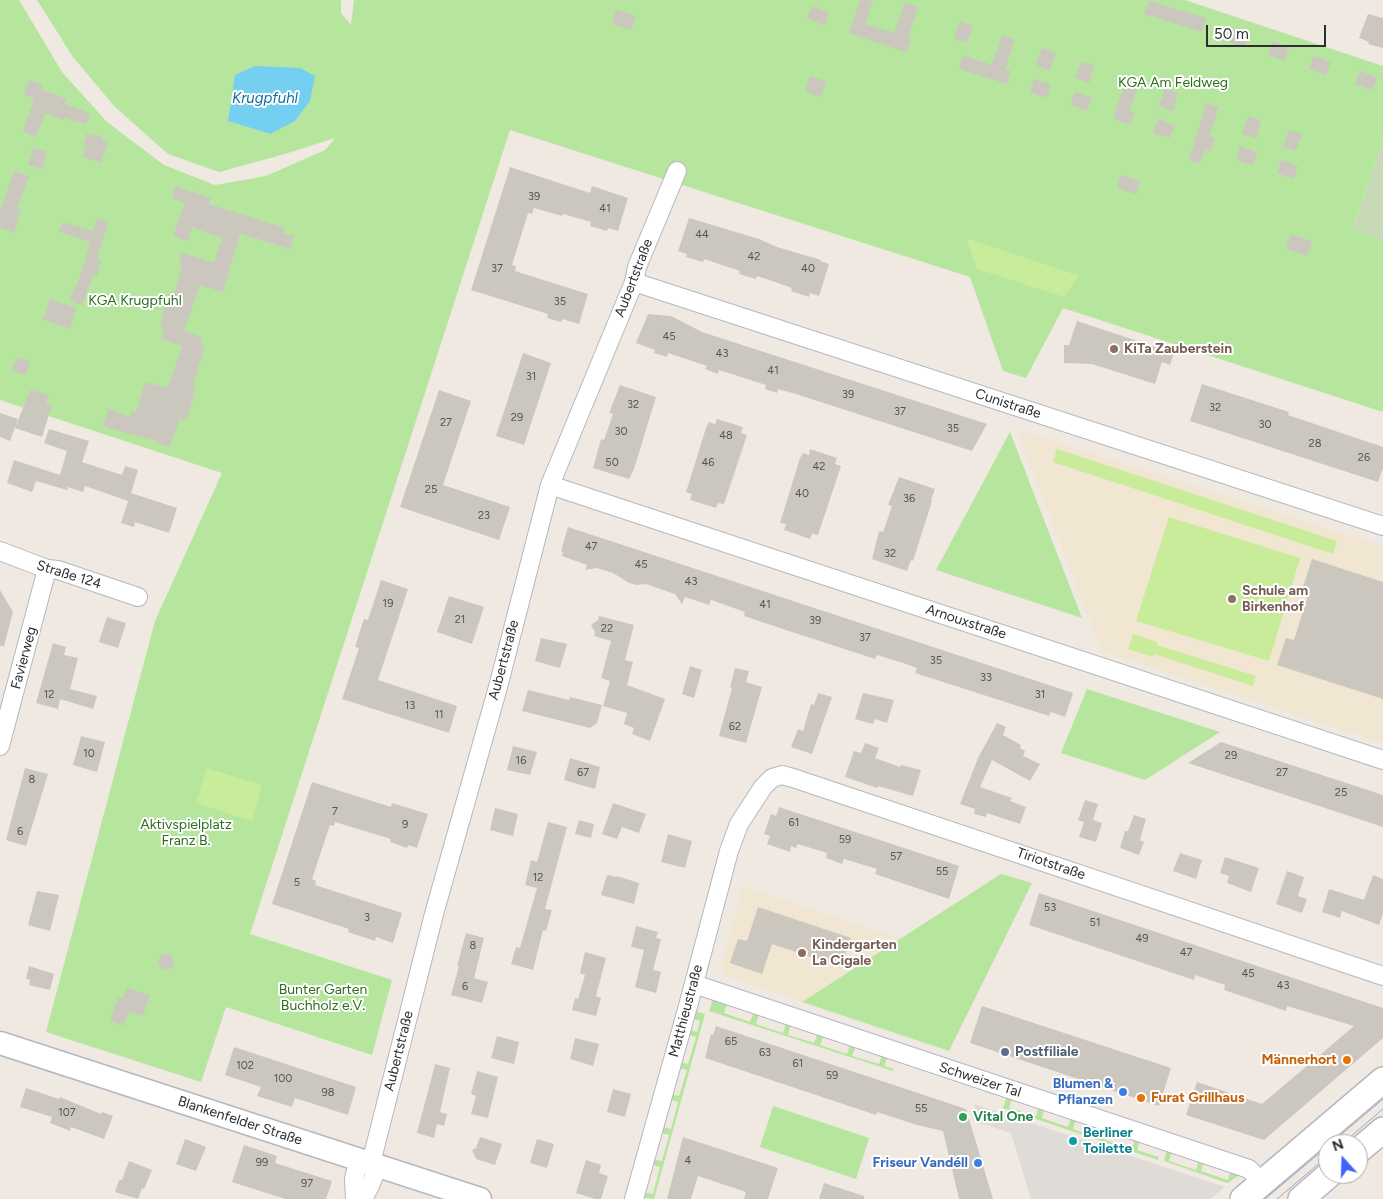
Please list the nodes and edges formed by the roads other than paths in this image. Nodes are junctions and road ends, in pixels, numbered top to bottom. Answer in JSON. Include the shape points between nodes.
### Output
{"nodes":[{"id":1,"x":677,"y":170,"type":"dead end"},
{"id":2,"x":634,"y":282,"type":"junction"},
{"id":3,"x":550,"y":485,"type":"junction"},
{"id":4,"x":1383,"y":526,"type":"edge"},
{"id":5,"x":0,"y":551,"type":"edge"},
{"id":6,"x":47,"y":569,"type":"junction"},
{"id":7,"x":138,"y":597,"type":"dead end"},
{"id":8,"x":0,"y":746,"type":"edge"},
{"id":9,"x":1383,"y":760,"type":"edge"},
{"id":10,"x":738,"y":824,"type":"joint"},
{"id":11,"x":1383,"y":976,"type":"edge"},
{"id":12,"x":694,"y":984,"type":"junction"},
{"id":13,"x":0,"y":1043,"type":"edge"},
{"id":14,"x":1383,"y":1080,"type":"edge"},
{"id":15,"x":1383,"y":1130,"type":"edge"},
{"id":16,"x":1368,"y":1143,"type":"edge"},
{"id":17,"x":369,"y":1163,"type":"junction"},
{"id":18,"x":1262,"y":1182,"type":"junction"},
{"id":19,"x":355,"y":1199,"type":"edge"},
{"id":20,"x":364,"y":1199,"type":"edge"},
{"id":21,"x":480,"y":1199,"type":"edge"},
{"id":22,"x":634,"y":1199,"type":"edge"},
{"id":23,"x":1243,"y":1199,"type":"edge"}],
"edges":[{"from":1,"to":2,"type":"street","name":"Aubertstraße","via":[[637,267]]},
{"from":2,"to":3,"type":"street","name":"Aubertstraße"},
{"from":2,"to":4,"type":"street","name":"Cunistraße"},
{"from":3,"to":9,"type":"street","name":"Arnouxstraße"},
{"from":3,"to":17,"type":"street","name":"Aubertstraße"},
{"from":5,"to":6,"type":"street","name":"Straße 124"},
{"from":6,"to":7,"type":"street","name":"Straße 124"},
{"from":6,"to":8,"type":"street","name":"Favierweg"},
{"from":10,"to":11,"type":"street","name":"Tiriotstraße","via":[[763,787],[772,778],[782,775]]},
{"from":10,"to":12,"type":"street","name":"Matthieustraße"},
{"from":12,"to":18,"type":"street","name":"Schweizer Tal","via":[[1249,1169]]},
{"from":12,"to":22,"type":"street","name":"Matthieustraße"},
{"from":13,"to":17,"type":"street","name":"Blankenfelder Straße"},
{"from":14,"to":18,"type":"main road"},
{"from":15,"to":16,"type":"main road"},
{"from":17,"to":19,"type":"street","via":[[354,1178]]},
{"from":17,"to":20,"type":"street","via":[[370,1186]]},
{"from":17,"to":21,"type":"street","name":"Blankenfelder Straße"},
{"from":18,"to":23,"type":"main road"}]}
